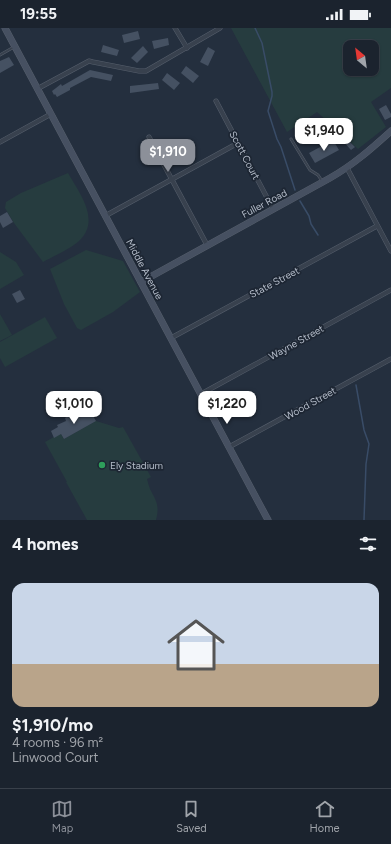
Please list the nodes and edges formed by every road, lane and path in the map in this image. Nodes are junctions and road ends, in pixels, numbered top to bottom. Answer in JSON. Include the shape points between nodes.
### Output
{"nodes":[{"id":1,"x":5,"y":28,"type":"edge"},
{"id":2,"x":175,"y":28,"type":"edge"},
{"id":3,"x":220,"y":28,"type":"edge"},
{"id":4,"x":15,"y":47,"type":"junction"},
{"id":5,"x":187,"y":48,"type":"junction"},
{"id":6,"x":0,"y":55,"type":"edge"},
{"id":7,"x":37,"y":89,"type":"junction"},
{"id":8,"x":216,"y":101,"type":"dead end"},
{"id":9,"x":51,"y":114,"type":"junction"},
{"id":10,"x":391,"y":131,"type":"edge"},
{"id":11,"x":149,"y":137,"type":"dead end"},
{"id":12,"x":291,"y":139,"type":"dead end"},
{"id":13,"x":0,"y":142,"type":"edge"},
{"id":14,"x":238,"y":143,"type":"junction"},
{"id":15,"x":347,"y":168,"type":"junction"},
{"id":16,"x":172,"y":180,"type":"junction"},
{"id":17,"x":323,"y":182,"type":"junction"},
{"id":18,"x":274,"y":209,"type":"junction"},
{"id":19,"x":105,"y":216,"type":"junction"},
{"id":20,"x":377,"y":226,"type":"junction"},
{"id":21,"x":207,"y":245,"type":"junction"},
{"id":22,"x":391,"y":251,"type":"edge"},
{"id":23,"x":141,"y":282,"type":"junction"},
{"id":24,"x":391,"y":290,"type":"edge"},
{"id":25,"x":171,"y":338,"type":"junction"},
{"id":26,"x":391,"y":359,"type":"edge"},
{"id":27,"x":201,"y":394,"type":"junction"},
{"id":28,"x":229,"y":448,"type":"junction"},
{"id":29,"x":268,"y":520,"type":"edge"}],
"edges":[{"from":1,"to":4,"type":"street","name":"Middle Avenue"},
{"from":2,"to":5,"type":"street"},
{"from":3,"to":5,"type":"street"},
{"from":4,"to":6,"type":"lane"},
{"from":4,"to":7,"type":"street","name":"Middle Avenue"},
{"from":5,"to":7,"type":"street","via":[[144,72],[89,61]]},
{"from":7,"to":9,"type":"street","name":"Middle Avenue"},
{"from":8,"to":14,"type":"street","name":"Scott Court"},
{"from":9,"to":13,"type":"street"},
{"from":9,"to":19,"type":"street","name":"Middle Avenue"},
{"from":10,"to":15,"type":"street","name":"Fuller Road"},
{"from":11,"to":16,"type":"street"},
{"from":12,"to":17,"type":"lane","via":[[310,170]]},
{"from":14,"to":16,"type":"street"},
{"from":14,"to":18,"type":"street","name":"Scott Court"},
{"from":15,"to":17,"type":"street","name":"Fuller Road"},
{"from":15,"to":20,"type":"street"},
{"from":16,"to":19,"type":"street"},
{"from":16,"to":21,"type":"street"},
{"from":17,"to":18,"type":"street","name":"Fuller Road"},
{"from":18,"to":21,"type":"street","name":"Fuller Road"},
{"from":19,"to":23,"type":"street","name":"Middle Avenue"},
{"from":20,"to":22,"type":"street"},
{"from":20,"to":25,"type":"street","name":"State Street"},
{"from":21,"to":23,"type":"street","name":"Fuller Road"},
{"from":23,"to":25,"type":"street","name":"Middle Avenue"},
{"from":24,"to":27,"type":"street","name":"Wayne Street"},
{"from":25,"to":27,"type":"street","name":"Middle Avenue"},
{"from":26,"to":28,"type":"street","name":"Wood Street"},
{"from":27,"to":28,"type":"street","name":"Middle Avenue"},
{"from":28,"to":29,"type":"street","name":"Middle Avenue"}]}
